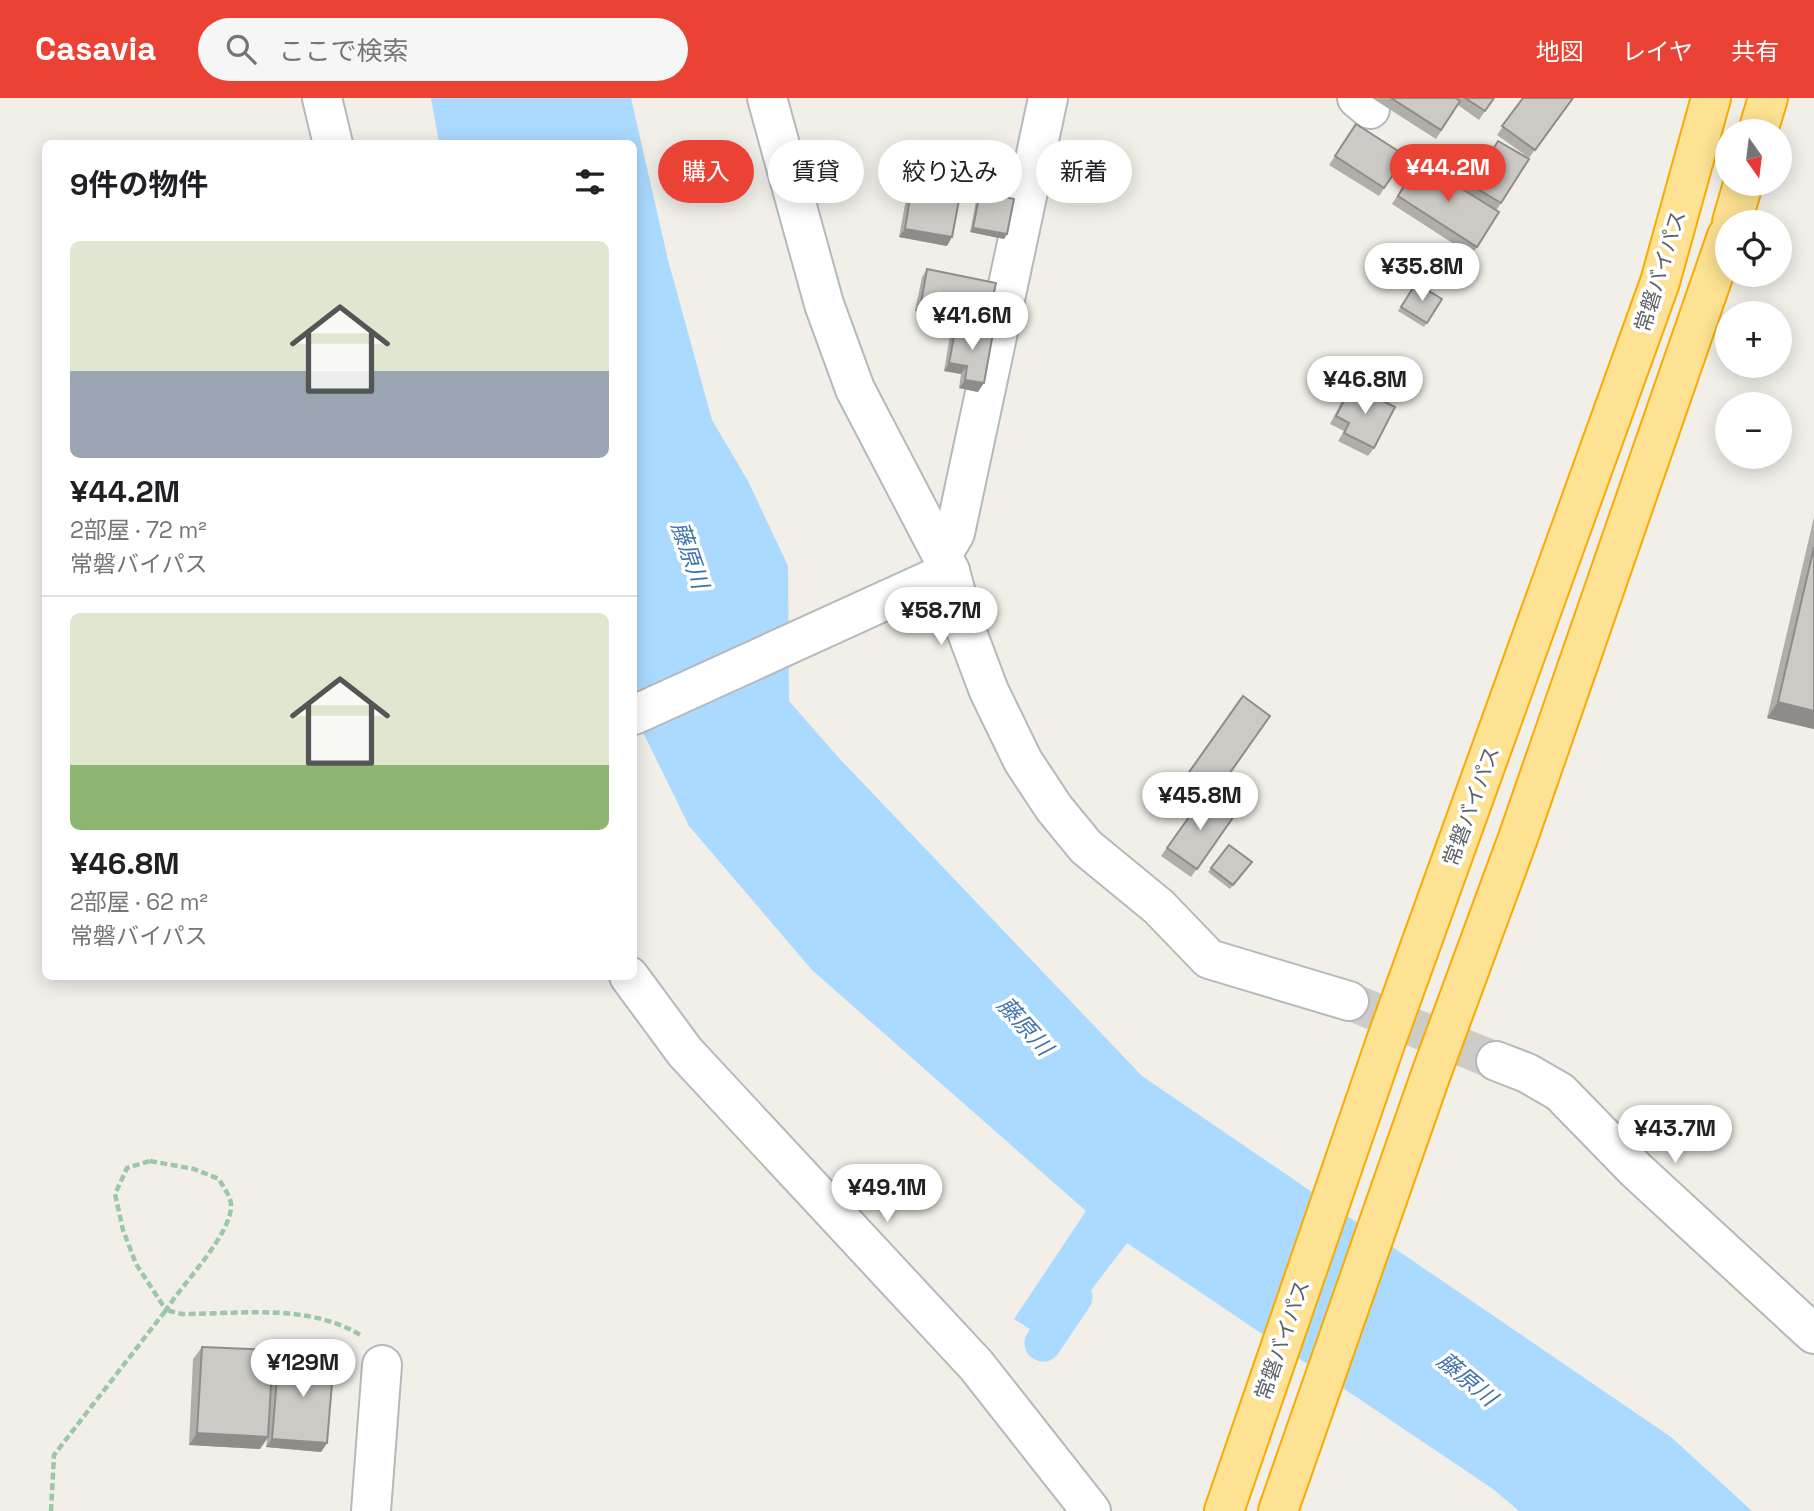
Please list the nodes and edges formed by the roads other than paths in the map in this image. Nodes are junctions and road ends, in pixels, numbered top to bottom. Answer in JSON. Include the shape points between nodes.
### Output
{"nodes":[{"id":1,"x":322,"y":98,"type":"edge"},
{"id":2,"x":766,"y":98,"type":"edge"},
{"id":3,"x":1048,"y":98,"type":"edge"},
{"id":4,"x":1711,"y":98,"type":"edge"},
{"id":5,"x":1768,"y":98,"type":"edge"},
{"id":6,"x":1762,"y":119,"type":"edge"},
{"id":7,"x":332,"y":140,"type":"edge"},
{"id":8,"x":1715,"y":271,"type":"edge"},
{"id":9,"x":946,"y":563,"type":"junction"},
{"id":10,"x":637,"y":714,"type":"edge"},
{"id":11,"x":632,"y":980,"type":"edge"},
{"id":12,"x":1349,"y":1001,"type":"tunnel mouth"},
{"id":13,"x":1496,"y":1061,"type":"tunnel mouth"},
{"id":14,"x":1814,"y":1334,"type":"edge"},
{"id":15,"x":382,"y":1365,"type":"road end"},
{"id":16,"x":371,"y":1511,"type":"edge"},
{"id":17,"x":1090,"y":1511,"type":"edge"},
{"id":18,"x":1224,"y":1511,"type":"edge"},
{"id":19,"x":1278,"y":1511,"type":"edge"}],
"edges":[{"from":1,"to":7,"type":"street"},
{"from":2,"to":9,"type":"street","via":[[824,303],[855,388]]},
{"from":3,"to":9,"type":"street"},
{"from":4,"to":18,"type":"highway","name":"常磐バイパス","via":[[1660,282],[1386,1041]]},
{"from":5,"to":6,"type":"highway"},
{"from":8,"to":19,"type":"highway"},
{"from":9,"to":10,"type":"street"},
{"from":9,"to":12,"type":"street","via":[[966,630],[1023,761],[1086,846],[1159,907],[1209,959]]},
{"from":11,"to":17,"type":"street","via":[[685,1052],[976,1365]]},
{"from":13,"to":14,"type":"street","via":[[1560,1092],[1636,1170]]},
{"from":15,"to":16,"type":"street"}]}
